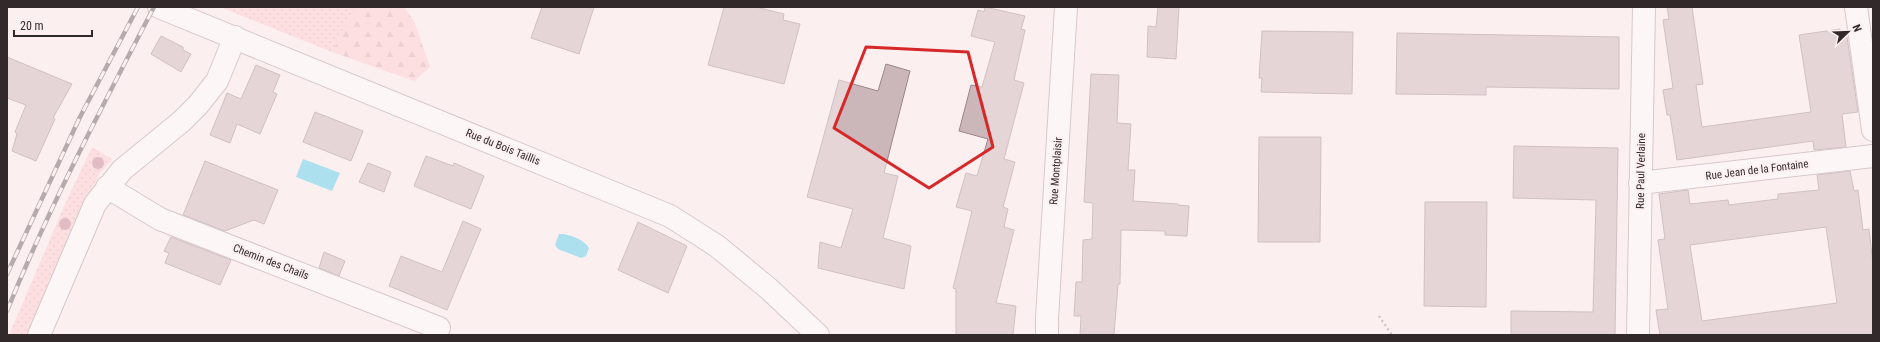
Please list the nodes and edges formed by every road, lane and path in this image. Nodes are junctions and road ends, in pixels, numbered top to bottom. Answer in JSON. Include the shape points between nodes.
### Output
{"nodes":[{"id":1,"x":159,"y":7,"type":"edge"},
{"id":2,"x":1066,"y":7,"type":"edge"},
{"id":3,"x":1644,"y":7,"type":"edge"},
{"id":4,"x":1856,"y":7,"type":"edge"},
{"id":5,"x":235,"y":37,"type":"junction"},
{"id":6,"x":1873,"y":130,"type":"edge"},
{"id":7,"x":1873,"y":156,"type":"edge"},
{"id":8,"x":1640,"y":183,"type":"junction"},
{"id":9,"x":107,"y":187,"type":"junction"},
{"id":10,"x":1379,"y":316,"type":"dead end"},
{"id":11,"x":440,"y":328,"type":"dead end"},
{"id":12,"x":39,"y":335,"type":"edge"},
{"id":13,"x":818,"y":335,"type":"edge"},
{"id":14,"x":1047,"y":335,"type":"edge"},
{"id":15,"x":1392,"y":335,"type":"edge"},
{"id":16,"x":1638,"y":335,"type":"edge"}],
"edges":[{"from":1,"to":5,"type":"street","name":"Rue du Bois Taillis"},
{"from":2,"to":14,"type":"street","name":"Rue Montplaisir"},
{"from":3,"to":8,"type":"street","name":"Rue Paul Verlaine"},
{"from":4,"to":6,"type":"street"},
{"from":5,"to":9,"type":"street","via":[[217,81],[198,105],[122,170]]},
{"from":5,"to":13,"type":"street","name":"Rue du Bois Taillis","via":[[670,216],[717,246],[769,289]]},
{"from":7,"to":8,"type":"street","name":"Rue Jean de la Fontaine"},
{"from":8,"to":16,"type":"street","name":"Rue Paul Verlaine"},
{"from":9,"to":11,"type":"street","name":"Chemin des Chails","via":[[160,219]]},
{"from":9,"to":12,"type":"street","via":[[96,204]]},
{"from":10,"to":15,"type":"path"}]}
